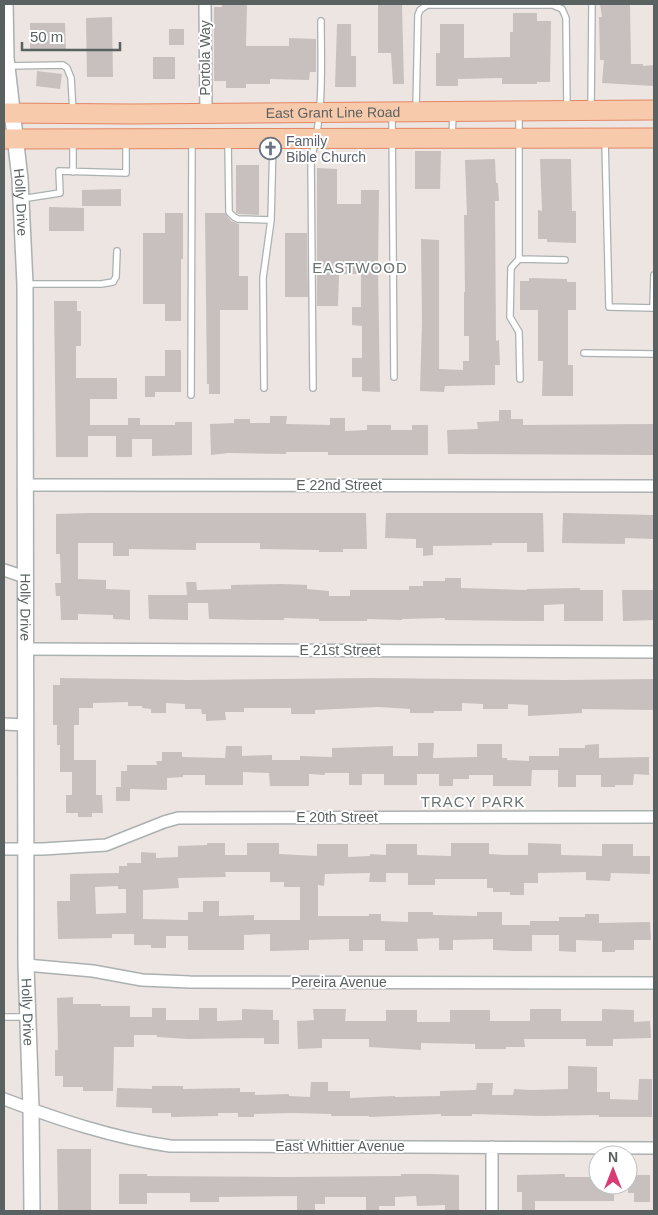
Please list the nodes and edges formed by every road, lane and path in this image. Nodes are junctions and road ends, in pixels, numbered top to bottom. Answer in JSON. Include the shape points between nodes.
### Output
{"nodes":[{"id":1,"x":5,"y":4,"type":"edge"},
{"id":2,"x":205,"y":4,"type":"edge"},
{"id":3,"x":470,"y":4,"type":"edge"},
{"id":4,"x":592,"y":4,"type":"edge"},
{"id":5,"x":321,"y":22,"type":"dead end"},
{"id":6,"x":7,"y":66,"type":"junction"},
{"id":7,"x":591,"y":110,"type":"junction"},
{"id":8,"x":654,"y":110,"type":"edge"},
{"id":9,"x":318,"y":111,"type":"junction"},
{"id":10,"x":392,"y":111,"type":"junction"},
{"id":11,"x":416,"y":111,"type":"junction"},
{"id":12,"x":453,"y":111,"type":"junction"},
{"id":13,"x":519,"y":111,"type":"junction"},
{"id":14,"x":567,"y":111,"type":"junction"},
{"id":15,"x":8,"y":113,"type":"edge"},
{"id":16,"x":73,"y":113,"type":"junction"},
{"id":17,"x":206,"y":113,"type":"junction"},
{"id":18,"x":273,"y":138,"type":"junction"},
{"id":19,"x":317,"y":138,"type":"junction"},
{"id":20,"x":392,"y":138,"type":"junction"},
{"id":21,"x":452,"y":138,"type":"junction"},
{"id":22,"x":519,"y":138,"type":"junction"},
{"id":23,"x":605,"y":138,"type":"junction"},
{"id":24,"x":654,"y":138,"type":"edge"},
{"id":25,"x":10,"y":139,"type":"edge"},
{"id":26,"x":73,"y":139,"type":"junction"},
{"id":27,"x":126,"y":139,"type":"junction"},
{"id":28,"x":192,"y":139,"type":"junction"},
{"id":29,"x":228,"y":139,"type":"junction"},
{"id":30,"x":73,"y":172,"type":"junction"},
{"id":31,"x":21,"y":199,"type":"junction"},
{"id":32,"x":271,"y":220,"type":"junction"},
{"id":33,"x":118,"y":251,"type":"dead end"},
{"id":34,"x":519,"y":259,"type":"junction"},
{"id":35,"x":565,"y":260,"type":"dead end"},
{"id":36,"x":654,"y":275,"type":"edge"},
{"id":37,"x":24,"y":284,"type":"junction"},
{"id":38,"x":654,"y":308,"type":"edge"},
{"id":39,"x":584,"y":353,"type":"dead end"},
{"id":40,"x":654,"y":354,"type":"edge"},
{"id":41,"x":394,"y":377,"type":"dead end"},
{"id":42,"x":520,"y":379,"type":"dead end"},
{"id":43,"x":264,"y":388,"type":"dead end"},
{"id":44,"x":313,"y":388,"type":"dead end"},
{"id":45,"x":191,"y":395,"type":"dead end"},
{"id":46,"x":25,"y":485,"type":"junction"},
{"id":47,"x":654,"y":486,"type":"edge"},
{"id":48,"x":4,"y":570,"type":"edge"},
{"id":49,"x":25,"y":577,"type":"junction"},
{"id":50,"x":25,"y":648,"type":"junction"},
{"id":51,"x":654,"y":652,"type":"edge"},
{"id":52,"x":4,"y":724,"type":"edge"},
{"id":53,"x":25,"y":724,"type":"junction"},
{"id":54,"x":654,"y":817,"type":"edge"},
{"id":55,"x":4,"y":849,"type":"edge"},
{"id":56,"x":26,"y":849,"type":"junction"},
{"id":57,"x":26,"y":966,"type":"junction"},
{"id":58,"x":654,"y":983,"type":"edge"},
{"id":59,"x":4,"y":1017,"type":"edge"},
{"id":60,"x":28,"y":1017,"type":"junction"},
{"id":61,"x":4,"y":1099,"type":"edge"},
{"id":62,"x":31,"y":1109,"type":"junction"},
{"id":63,"x":492,"y":1146,"type":"junction"},
{"id":64,"x":654,"y":1148,"type":"edge"},
{"id":65,"x":32,"y":1211,"type":"edge"},
{"id":66,"x":492,"y":1211,"type":"edge"}],
"edges":[{"from":1,"to":6,"type":"street","name":"Holly Drive"},
{"from":2,"to":17,"type":"street","name":"Portola Way"},
{"from":3,"to":11,"type":"lane","via":[[427,5],[420,10]]},
{"from":3,"to":14,"type":"lane","via":[[553,5],[562,9],[566,18]]},
{"from":4,"to":7,"type":"lane"},
{"from":5,"to":9,"type":"lane"},
{"from":6,"to":15,"type":"street","name":"Holly Drive"},
{"from":6,"to":16,"type":"lane","via":[[63,65],[71,78]]},
{"from":7,"to":8,"type":"main road","name":"East Grant Line Road"},
{"from":7,"to":14,"type":"main road","name":"East Grant Line Road"},
{"from":9,"to":10,"type":"main road","name":"East Grant Line Road"},
{"from":9,"to":17,"type":"main road","name":"East Grant Line Road"},
{"from":9,"to":19,"type":"lane"},
{"from":10,"to":11,"type":"main road","name":"East Grant Line Road"},
{"from":10,"to":20,"type":"lane"},
{"from":11,"to":12,"type":"main road","name":"East Grant Line Road"},
{"from":12,"to":13,"type":"main road","name":"East Grant Line Road"},
{"from":12,"to":21,"type":"lane"},
{"from":13,"to":14,"type":"main road","name":"East Grant Line Road"},
{"from":13,"to":22,"type":"lane"},
{"from":15,"to":16,"type":"main road","name":"East Grant Line Road"},
{"from":15,"to":25,"type":"street","name":"Holly Drive"},
{"from":16,"to":17,"type":"main road","name":"East Grant Line Road"},
{"from":18,"to":19,"type":"main road","name":"East Grant Line Road"},
{"from":18,"to":29,"type":"main road","name":"East Grant Line Road"},
{"from":18,"to":32,"type":"lane"},
{"from":19,"to":20,"type":"main road","name":"East Grant Line Road"},
{"from":19,"to":44,"type":"lane","via":[[311,159]]},
{"from":20,"to":21,"type":"main road","name":"East Grant Line Road"},
{"from":20,"to":41,"type":"lane"},
{"from":21,"to":22,"type":"main road","name":"East Grant Line Road"},
{"from":22,"to":23,"type":"main road","name":"East Grant Line Road"},
{"from":22,"to":34,"type":"lane"},
{"from":23,"to":24,"type":"main road","name":"East Grant Line Road"},
{"from":23,"to":38,"type":"lane","via":[[609,307]]},
{"from":25,"to":26,"type":"main road","name":"East Grant Line Road"},
{"from":25,"to":31,"type":"street","name":"Holly Drive"},
{"from":26,"to":27,"type":"main road","name":"East Grant Line Road"},
{"from":26,"to":30,"type":"lane"},
{"from":27,"to":28,"type":"main road","name":"East Grant Line Road"},
{"from":27,"to":30,"type":"lane","via":[[126,173]]},
{"from":28,"to":29,"type":"main road","name":"East Grant Line Road"},
{"from":28,"to":45,"type":"lane"},
{"from":29,"to":32,"type":"lane","via":[[230,212],[238,219]]},
{"from":30,"to":31,"type":"lane","via":[[58,172],[60,193]]},
{"from":31,"to":37,"type":"street","name":"Holly Drive"},
{"from":32,"to":43,"type":"lane","via":[[263,278]]},
{"from":33,"to":37,"type":"lane","via":[[116,277],[112,282]]},
{"from":34,"to":35,"type":"lane"},
{"from":34,"to":42,"type":"lane","via":[[511,268],[510,317],[518,332]]},
{"from":36,"to":38,"type":"lane"},
{"from":37,"to":46,"type":"street","name":"Holly Drive"},
{"from":39,"to":40,"type":"lane"},
{"from":46,"to":47,"type":"street","name":"E 22nd Street"},
{"from":46,"to":49,"type":"street","name":"Holly Drive"},
{"from":48,"to":49,"type":"street"},
{"from":49,"to":50,"type":"street","name":"Holly Drive"},
{"from":50,"to":51,"type":"street","name":"E 21st Street"},
{"from":50,"to":53,"type":"street","name":"Holly Drive"},
{"from":52,"to":53,"type":"street"},
{"from":53,"to":56,"type":"street","name":"Holly Drive"},
{"from":54,"to":56,"type":"street","name":"E 20th Street","via":[[178,818],[106,845]]},
{"from":55,"to":56,"type":"street","name":"E 20th Street"},
{"from":56,"to":57,"type":"street","name":"Holly Drive"},
{"from":57,"to":58,"type":"street","name":"Pereira Avenue","via":[[93,971],[142,980],[190,982]]},
{"from":57,"to":60,"type":"street","name":"Holly Drive"},
{"from":59,"to":60,"type":"lane"},
{"from":60,"to":62,"type":"street","name":"Holly Drive"},
{"from":61,"to":62,"type":"street","name":"East Whittier Avenue"},
{"from":62,"to":63,"type":"street","name":"East Whittier Avenue","via":[[135,1141],[170,1146]]},
{"from":62,"to":65,"type":"street","name":"Holly Drive"},
{"from":63,"to":64,"type":"street","name":"East Whittier Avenue"},
{"from":63,"to":66,"type":"street"}]}
